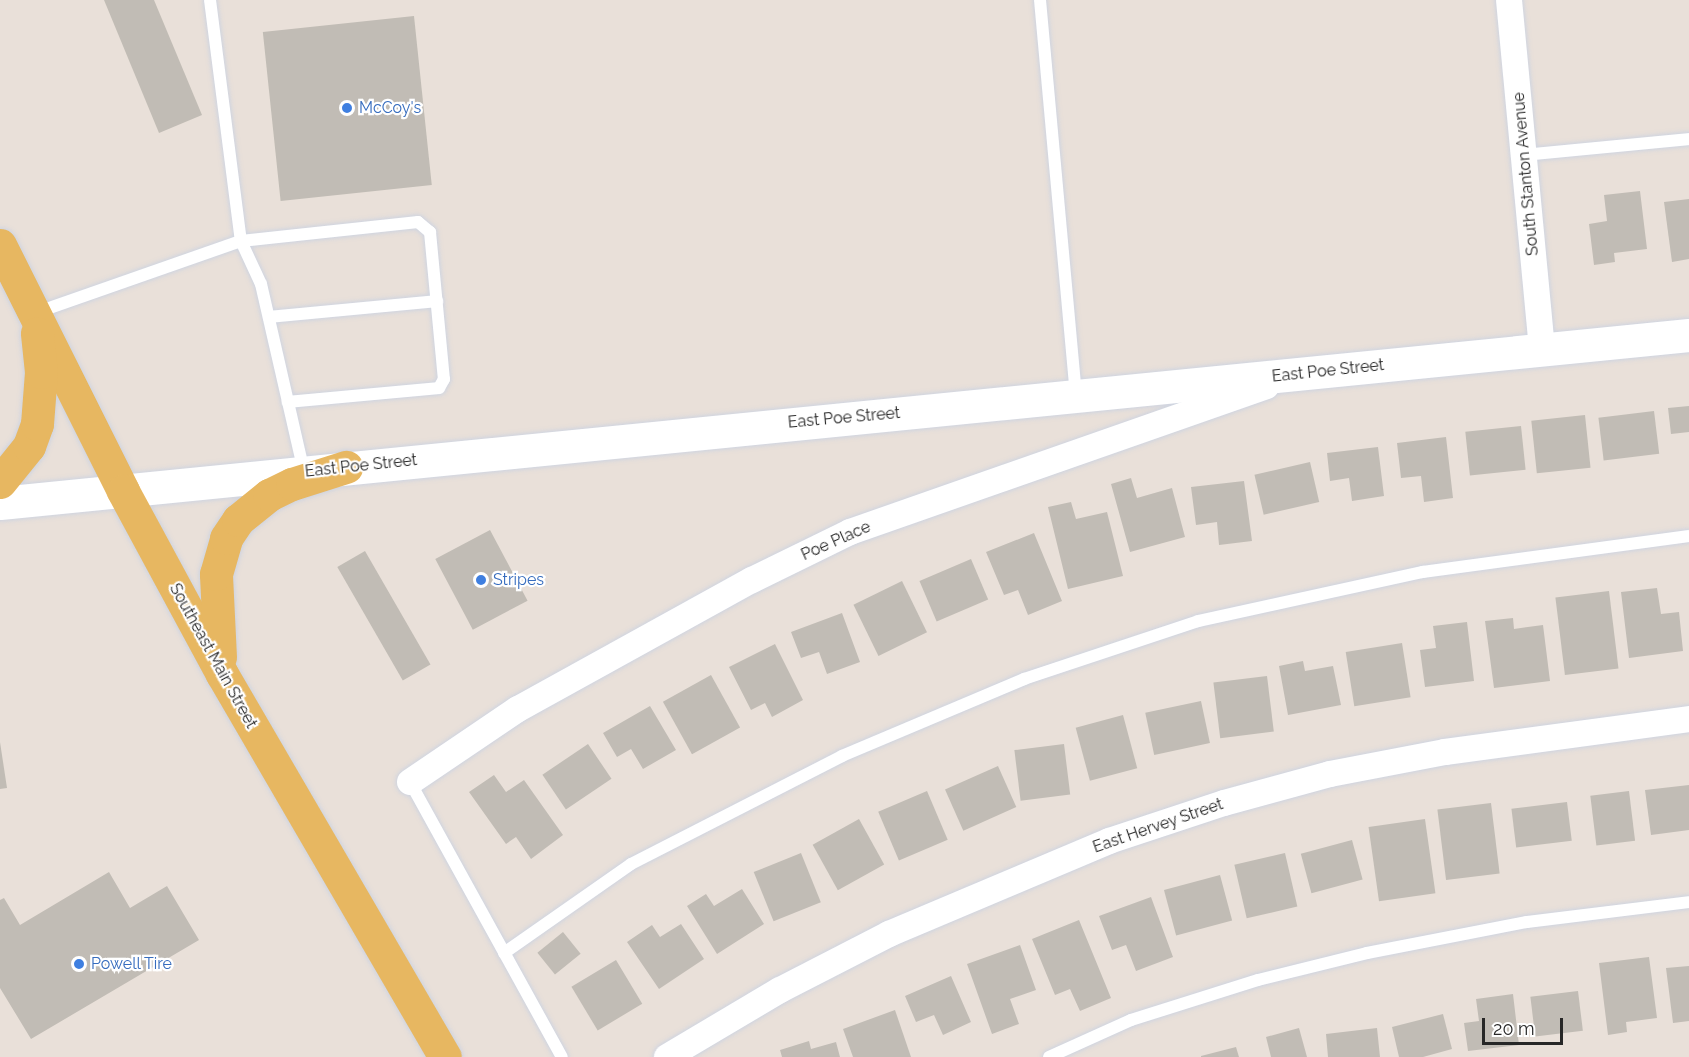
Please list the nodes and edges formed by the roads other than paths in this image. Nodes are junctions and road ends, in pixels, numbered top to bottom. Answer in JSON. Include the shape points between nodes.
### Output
{"nodes":[{"id":1,"x":210,"y":0,"type":"edge"},
{"id":2,"x":1040,"y":0,"type":"edge"},
{"id":3,"x":1509,"y":0,"type":"edge"},
{"id":4,"x":1689,"y":139,"type":"edge"},
{"id":5,"x":1524,"y":155,"type":"junction"},
{"id":6,"x":241,"y":241,"type":"junction"},
{"id":7,"x":0,"y":245,"type":"edge"},
{"id":8,"x":437,"y":302,"type":"junction"},
{"id":9,"x":34,"y":313,"type":"junction"},
{"id":10,"x":269,"y":317,"type":"junction"},
{"id":11,"x":1689,"y":335,"type":"edge"},
{"id":12,"x":1542,"y":349,"type":"junction"},
{"id":13,"x":1297,"y":375,"type":"junction"},
{"id":14,"x":1076,"y":396,"type":"junction"},
{"id":15,"x":288,"y":402,"type":"junction"},
{"id":16,"x":345,"y":467,"type":"junction"},
{"id":17,"x":304,"y":472,"type":"junction"},
{"id":18,"x":0,"y":482,"type":"edge"},
{"id":19,"x":123,"y":491,"type":"junction"},
{"id":20,"x":0,"y":503,"type":"edge"},
{"id":21,"x":1689,"y":536,"type":"edge"},
{"id":22,"x":222,"y":674,"type":"junction"},
{"id":23,"x":1689,"y":719,"type":"edge"},
{"id":24,"x":410,"y":782,"type":"joint"},
{"id":25,"x":1689,"y":902,"type":"edge"},
{"id":26,"x":504,"y":953,"type":"junction"},
{"id":27,"x":445,"y":1057,"type":"edge"},
{"id":28,"x":562,"y":1057,"type":"edge"},
{"id":29,"x":667,"y":1057,"type":"edge"},
{"id":30,"x":1049,"y":1057,"type":"edge"}],
"edges":[{"from":1,"to":6,"type":"lane"},
{"from":2,"to":14,"type":"lane"},
{"from":3,"to":5,"type":"street","name":"South Stanton Avenue"},
{"from":4,"to":5,"type":"lane"},
{"from":5,"to":12,"type":"street","name":"South Stanton Avenue"},
{"from":6,"to":8,"type":"lane","via":[[418,222],[430,232]]},
{"from":6,"to":9,"type":"lane"},
{"from":6,"to":10,"type":"lane","via":[[261,284]]},
{"from":7,"to":9,"type":"main road","name":"Southeast Main Street"},
{"from":8,"to":10,"type":"lane"},
{"from":8,"to":15,"type":"lane","via":[[444,379],[439,388]]},
{"from":9,"to":18,"type":"main road","via":[[41,372],[37,424],[29,446]]},
{"from":9,"to":19,"type":"main road","name":"Southeast Main Street"},
{"from":10,"to":15,"type":"lane"},
{"from":11,"to":12,"type":"street","name":"East Poe Street"},
{"from":12,"to":13,"type":"street","name":"East Poe Street"},
{"from":13,"to":14,"type":"street","name":"East Poe Street"},
{"from":13,"to":24,"type":"street","name":"Poe Place","via":[[849,532],[752,580],[518,709]]},
{"from":14,"to":16,"type":"street","name":"East Poe Street"},
{"from":15,"to":17,"type":"lane"},
{"from":16,"to":17,"type":"street","name":"East Poe Street"},
{"from":16,"to":22,"type":"main road","via":[[269,495],[238,520],[226,538],[216,574],[214,602]]},
{"from":17,"to":19,"type":"street","name":"East Poe Street"},
{"from":19,"to":20,"type":"street","name":"East Poe Street"},
{"from":19,"to":22,"type":"main road","name":"Southeast Main Street"},
{"from":21,"to":26,"type":"lane","via":[[1423,572],[1198,621],[1024,679],[842,756],[631,864]]},
{"from":22,"to":27,"type":"main road","name":"Southeast Main Street"},
{"from":23,"to":29,"type":"street","name":"East Hervey Street","via":[[1445,752],[1365,767],[1192,814],[997,885],[889,934],[780,990]]},
{"from":24,"to":26,"type":"lane"},
{"from":25,"to":30,"type":"lane","via":[[1527,922],[1367,953],[1258,980],[1131,1020]]},
{"from":26,"to":28,"type":"lane"}]}
